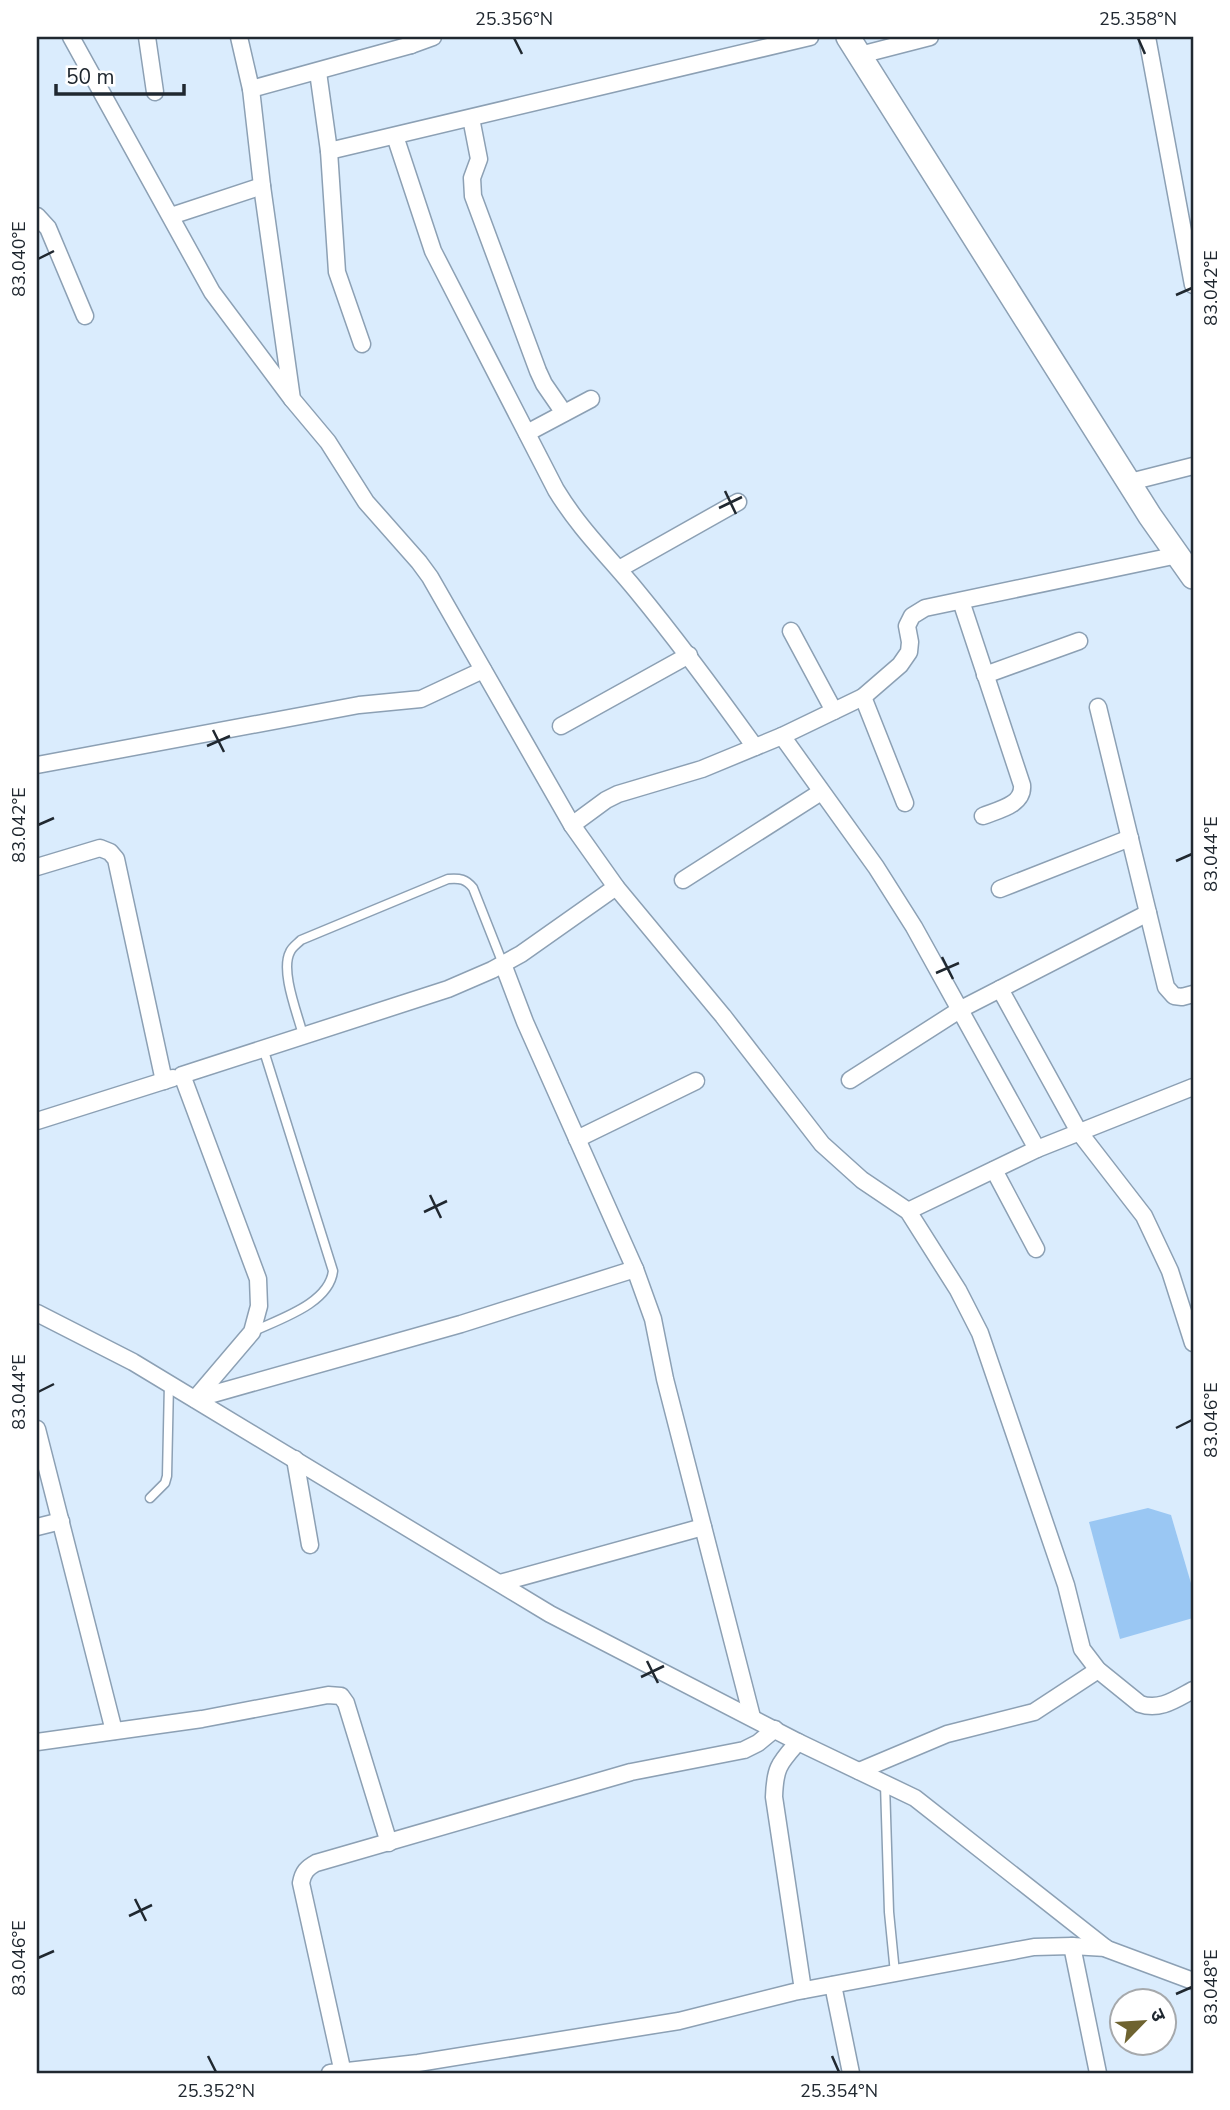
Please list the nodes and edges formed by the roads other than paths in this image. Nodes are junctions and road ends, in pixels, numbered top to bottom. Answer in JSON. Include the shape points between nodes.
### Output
{"nodes":[{"id":1,"x":71,"y":37,"type":"edge"},
{"id":2,"x":147,"y":37,"type":"edge"},
{"id":3,"x":239,"y":37,"type":"edge"},
{"id":4,"x":433,"y":37,"type":"edge"},
{"id":5,"x":810,"y":37,"type":"edge"},
{"id":6,"x":930,"y":37,"type":"edge"},
{"id":7,"x":1147,"y":37,"type":"edge"},
{"id":8,"x":410,"y":41,"type":"edge"},
{"id":9,"x":854,"y":46,"type":"edge"},
{"id":10,"x":318,"y":72,"type":"junction"},
{"id":11,"x":251,"y":89,"type":"junction"},
{"id":12,"x":155,"y":92,"type":"dead end"},
{"id":13,"x":471,"y":118,"type":"junction"},
{"id":14,"x":395,"y":136,"type":"junction"},
{"id":15,"x":329,"y":151,"type":"junction"},
{"id":16,"x":262,"y":186,"type":"junction"},
{"id":17,"x":37,"y":216,"type":"edge"},
{"id":18,"x":171,"y":216,"type":"junction"},
{"id":19,"x":1193,"y":285,"type":"edge"},
{"id":20,"x":85,"y":316,"type":"dead end"},
{"id":21,"x":362,"y":344,"type":"dead end"},
{"id":22,"x":292,"y":399,"type":"junction"},
{"id":23,"x":591,"y":399,"type":"dead end"},
{"id":24,"x":564,"y":413,"type":"junction"},
{"id":25,"x":527,"y":433,"type":"junction"},
{"id":26,"x":1193,"y":466,"type":"edge"},
{"id":27,"x":1130,"y":482,"type":"junction"},
{"id":28,"x":738,"y":502,"type":"dead end"},
{"id":29,"x":1178,"y":555,"type":"junction"},
{"id":30,"x":619,"y":569,"type":"junction"},
{"id":31,"x":1193,"y":577,"type":"edge"},
{"id":32,"x":961,"y":601,"type":"junction"},
{"id":33,"x":791,"y":631,"type":"dead end"},
{"id":34,"x":1079,"y":641,"type":"dead end"},
{"id":35,"x":689,"y":655,"type":"junction"},
{"id":36,"x":483,"y":670,"type":"junction"},
{"id":37,"x":985,"y":675,"type":"junction"},
{"id":38,"x":863,"y":697,"type":"junction"},
{"id":39,"x":1098,"y":708,"type":"dead end"},
{"id":40,"x":834,"y":711,"type":"junction"},
{"id":41,"x":561,"y":726,"type":"dead end"},
{"id":42,"x":782,"y":736,"type":"junction"},
{"id":43,"x":755,"y":747,"type":"junction"},
{"id":44,"x":37,"y":765,"type":"edge"},
{"id":45,"x":821,"y":792,"type":"junction"},
{"id":46,"x":905,"y":803,"type":"dead end"},
{"id":47,"x":983,"y":817,"type":"dead end"},
{"id":48,"x":572,"y":825,"type":"junction"},
{"id":49,"x":1130,"y":838,"type":"junction"},
{"id":50,"x":37,"y":867,"type":"edge"},
{"id":51,"x":683,"y":880,"type":"dead end"},
{"id":52,"x":616,"y":887,"type":"junction"},
{"id":53,"x":1000,"y":889,"type":"dead end"},
{"id":54,"x":1148,"y":913,"type":"junction"},
{"id":55,"x":503,"y":964,"type":"junction"},
{"id":56,"x":1000,"y":989,"type":"junction"},
{"id":57,"x":1193,"y":994,"type":"edge"},
{"id":58,"x":961,"y":1009,"type":"junction"},
{"id":59,"x":303,"y":1035,"type":"junction"},
{"id":60,"x":263,"y":1048,"type":"junction"},
{"id":61,"x":182,"y":1075,"type":"junction"},
{"id":62,"x":850,"y":1080,"type":"dead end"},
{"id":63,"x":164,"y":1081,"type":"junction"},
{"id":64,"x":696,"y":1081,"type":"dead end"},
{"id":65,"x":1193,"y":1087,"type":"edge"},
{"id":66,"x":37,"y":1121,"type":"edge"},
{"id":67,"x":1079,"y":1132,"type":"junction"},
{"id":68,"x":576,"y":1139,"type":"junction"},
{"id":69,"x":1037,"y":1149,"type":"junction"},
{"id":70,"x":994,"y":1170,"type":"junction"},
{"id":71,"x":908,"y":1211,"type":"junction"},
{"id":72,"x":1036,"y":1249,"type":"dead end"},
{"id":73,"x":635,"y":1269,"type":"junction"},
{"id":74,"x":37,"y":1312,"type":"edge"},
{"id":75,"x":252,"y":1332,"type":"junction"},
{"id":76,"x":1193,"y":1343,"type":"edge"},
{"id":77,"x":169,"y":1383,"type":"junction"},
{"id":78,"x":195,"y":1399,"type":"junction"},
{"id":79,"x":37,"y":1429,"type":"edge"},
{"id":80,"x":295,"y":1459,"type":"junction"},
{"id":81,"x":150,"y":1499,"type":"dead end"},
{"id":82,"x":61,"y":1521,"type":"junction"},
{"id":83,"x":37,"y":1527,"type":"edge"},
{"id":84,"x":703,"y":1527,"type":"junction"},
{"id":85,"x":310,"y":1545,"type":"dead end"},
{"id":86,"x":500,"y":1583,"type":"junction"},
{"id":87,"x":1098,"y":1670,"type":"junction"},
{"id":88,"x":1193,"y":1690,"type":"edge"},
{"id":89,"x":752,"y":1717,"type":"junction"},
{"id":90,"x":775,"y":1730,"type":"junction"},
{"id":91,"x":114,"y":1731,"type":"junction"},
{"id":92,"x":37,"y":1742,"type":"edge"},
{"id":93,"x":798,"y":1742,"type":"junction"},
{"id":94,"x":859,"y":1771,"type":"junction"},
{"id":95,"x":886,"y":1784,"type":"junction"},
{"id":96,"x":389,"y":1843,"type":"junction"},
{"id":97,"x":1072,"y":1946,"type":"junction"},
{"id":98,"x":1107,"y":1948,"type":"junction"},
{"id":99,"x":895,"y":1973,"type":"junction"},
{"id":100,"x":1193,"y":1981,"type":"edge"},
{"id":101,"x":833,"y":1985,"type":"junction"},
{"id":102,"x":803,"y":1990,"type":"junction"},
{"id":103,"x":338,"y":2073,"type":"edge"},
{"id":104,"x":852,"y":2073,"type":"edge"},
{"id":105,"x":1098,"y":2073,"type":"edge"}],
"edges":[{"from":1,"to":18,"type":"street"},
{"from":2,"to":12,"type":"street"},
{"from":3,"to":11,"type":"street"},
{"from":4,"to":8,"type":"street"},
{"from":5,"to":13,"type":"street"},
{"from":6,"to":9,"type":"street"},
{"from":7,"to":19,"type":"street"},
{"from":8,"to":10,"type":"street"},
{"from":9,"to":27,"type":"main road"},
{"from":10,"to":11,"type":"street"},
{"from":10,"to":15,"type":"street"},
{"from":11,"to":16,"type":"street"},
{"from":13,"to":14,"type":"street"},
{"from":13,"to":24,"type":"street","via":[[479,159],[472,178],[473,196],[538,372]]},
{"from":14,"to":15,"type":"street"},
{"from":14,"to":25,"type":"street","via":[[433,251]]},
{"from":15,"to":21,"type":"street","via":[[337,272]]},
{"from":16,"to":18,"type":"street"},
{"from":16,"to":22,"type":"street"},
{"from":17,"to":20,"type":"street","via":[[48,228]]},
{"from":18,"to":22,"type":"street","via":[[212,292]]},
{"from":22,"to":36,"type":"street","via":[[328,442],[366,502],[419,562]]},
{"from":23,"to":24,"type":"street"},
{"from":24,"to":25,"type":"street"},
{"from":25,"to":30,"type":"street","via":[[579,526]]},
{"from":26,"to":27,"type":"street"},
{"from":27,"to":29,"type":"main road"},
{"from":28,"to":30,"type":"street"},
{"from":29,"to":31,"type":"main road"},
{"from":29,"to":32,"type":"street"},
{"from":30,"to":35,"type":"street"},
{"from":32,"to":37,"type":"street"},
{"from":32,"to":38,"type":"street","via":[[925,608],[912,616],[907,626],[909,652]]},
{"from":33,"to":40,"type":"street"},
{"from":34,"to":37,"type":"street"},
{"from":35,"to":41,"type":"street"},
{"from":35,"to":43,"type":"street"},
{"from":36,"to":44,"type":"street","via":[[421,699],[359,705]]},
{"from":36,"to":48,"type":"street"},
{"from":37,"to":47,"type":"street","via":[[1023,793],[1014,803]]},
{"from":38,"to":40,"type":"street"},
{"from":38,"to":46,"type":"street"},
{"from":39,"to":49,"type":"street"},
{"from":40,"to":42,"type":"street"},
{"from":42,"to":43,"type":"street"},
{"from":42,"to":45,"type":"street"},
{"from":43,"to":48,"type":"street","via":[[702,769],[618,794]]},
{"from":45,"to":51,"type":"street"},
{"from":45,"to":58,"type":"street","via":[[876,867]]},
{"from":48,"to":52,"type":"street"},
{"from":49,"to":53,"type":"street"},
{"from":49,"to":54,"type":"street"},
{"from":50,"to":63,"type":"street","via":[[100,848],[116,859]]},
{"from":52,"to":55,"type":"street"},
{"from":52,"to":71,"type":"street","via":[[822,1144],[862,1180]]},
{"from":54,"to":56,"type":"street"},
{"from":54,"to":57,"type":"street","via":[[1169,992],[1182,997]]},
{"from":55,"to":59,"type":"street","via":[[448,989]]},
{"from":55,"to":59,"type":"lane","via":[[473,888],[460,878],[448,879],[302,940],[291,949],[286,972]]},
{"from":55,"to":68,"type":"street"},
{"from":56,"to":58,"type":"street"},
{"from":56,"to":67,"type":"street"},
{"from":58,"to":62,"type":"street"},
{"from":58,"to":69,"type":"street"},
{"from":59,"to":60,"type":"street"},
{"from":60,"to":61,"type":"street"},
{"from":60,"to":75,"type":"lane","via":[[333,1271],[324,1293]]},
{"from":61,"to":63,"type":"street"},
{"from":61,"to":75,"type":"street","via":[[258,1279],[259,1306]]},
{"from":63,"to":66,"type":"street"},
{"from":64,"to":68,"type":"street"},
{"from":65,"to":67,"type":"street"},
{"from":67,"to":69,"type":"street"},
{"from":67,"to":76,"type":"street","via":[[1144,1216],[1170,1271]]},
{"from":68,"to":73,"type":"street"},
{"from":69,"to":70,"type":"street"},
{"from":70,"to":71,"type":"street"},
{"from":70,"to":72,"type":"street"},
{"from":71,"to":87,"type":"street","via":[[980,1333],[1066,1585],[1082,1649]]},
{"from":73,"to":78,"type":"street"},
{"from":73,"to":84,"type":"street","via":[[653,1319]]},
{"from":74,"to":77,"type":"street"},
{"from":75,"to":78,"type":"street"},
{"from":77,"to":78,"type":"street"},
{"from":77,"to":81,"type":"lane","via":[[167,1476]]},
{"from":78,"to":80,"type":"street"},
{"from":79,"to":82,"type":"street"},
{"from":80,"to":85,"type":"street"},
{"from":80,"to":86,"type":"street"},
{"from":82,"to":83,"type":"street"},
{"from":82,"to":91,"type":"street"},
{"from":84,"to":86,"type":"street"},
{"from":84,"to":89,"type":"street"},
{"from":86,"to":89,"type":"street","via":[[550,1614]]},
{"from":87,"to":88,"type":"street","via":[[1148,1707],[1158,1707]]},
{"from":87,"to":94,"type":"street","via":[[1034,1712],[947,1734]]},
{"from":89,"to":90,"type":"street"},
{"from":90,"to":93,"type":"street"},
{"from":90,"to":96,"type":"street","via":[[744,1750],[631,1772]]},
{"from":91,"to":92,"type":"street"},
{"from":91,"to":96,"type":"street","via":[[341,1696]]},
{"from":93,"to":94,"type":"street"},
{"from":93,"to":102,"type":"street","via":[[778,1765],[774,1797]]},
{"from":94,"to":95,"type":"street"},
{"from":95,"to":98,"type":"street","via":[[915,1798]]},
{"from":95,"to":99,"type":"lane"},
{"from":96,"to":103,"type":"street","via":[[317,1863],[302,1875]]},
{"from":97,"to":98,"type":"street"},
{"from":97,"to":99,"type":"street","via":[[1034,1947]]},
{"from":97,"to":105,"type":"street"},
{"from":98,"to":100,"type":"street"},
{"from":99,"to":101,"type":"street"},
{"from":101,"to":102,"type":"street"},
{"from":101,"to":104,"type":"street"},
{"from":102,"to":103,"type":"street","via":[[679,2021]]}]}
